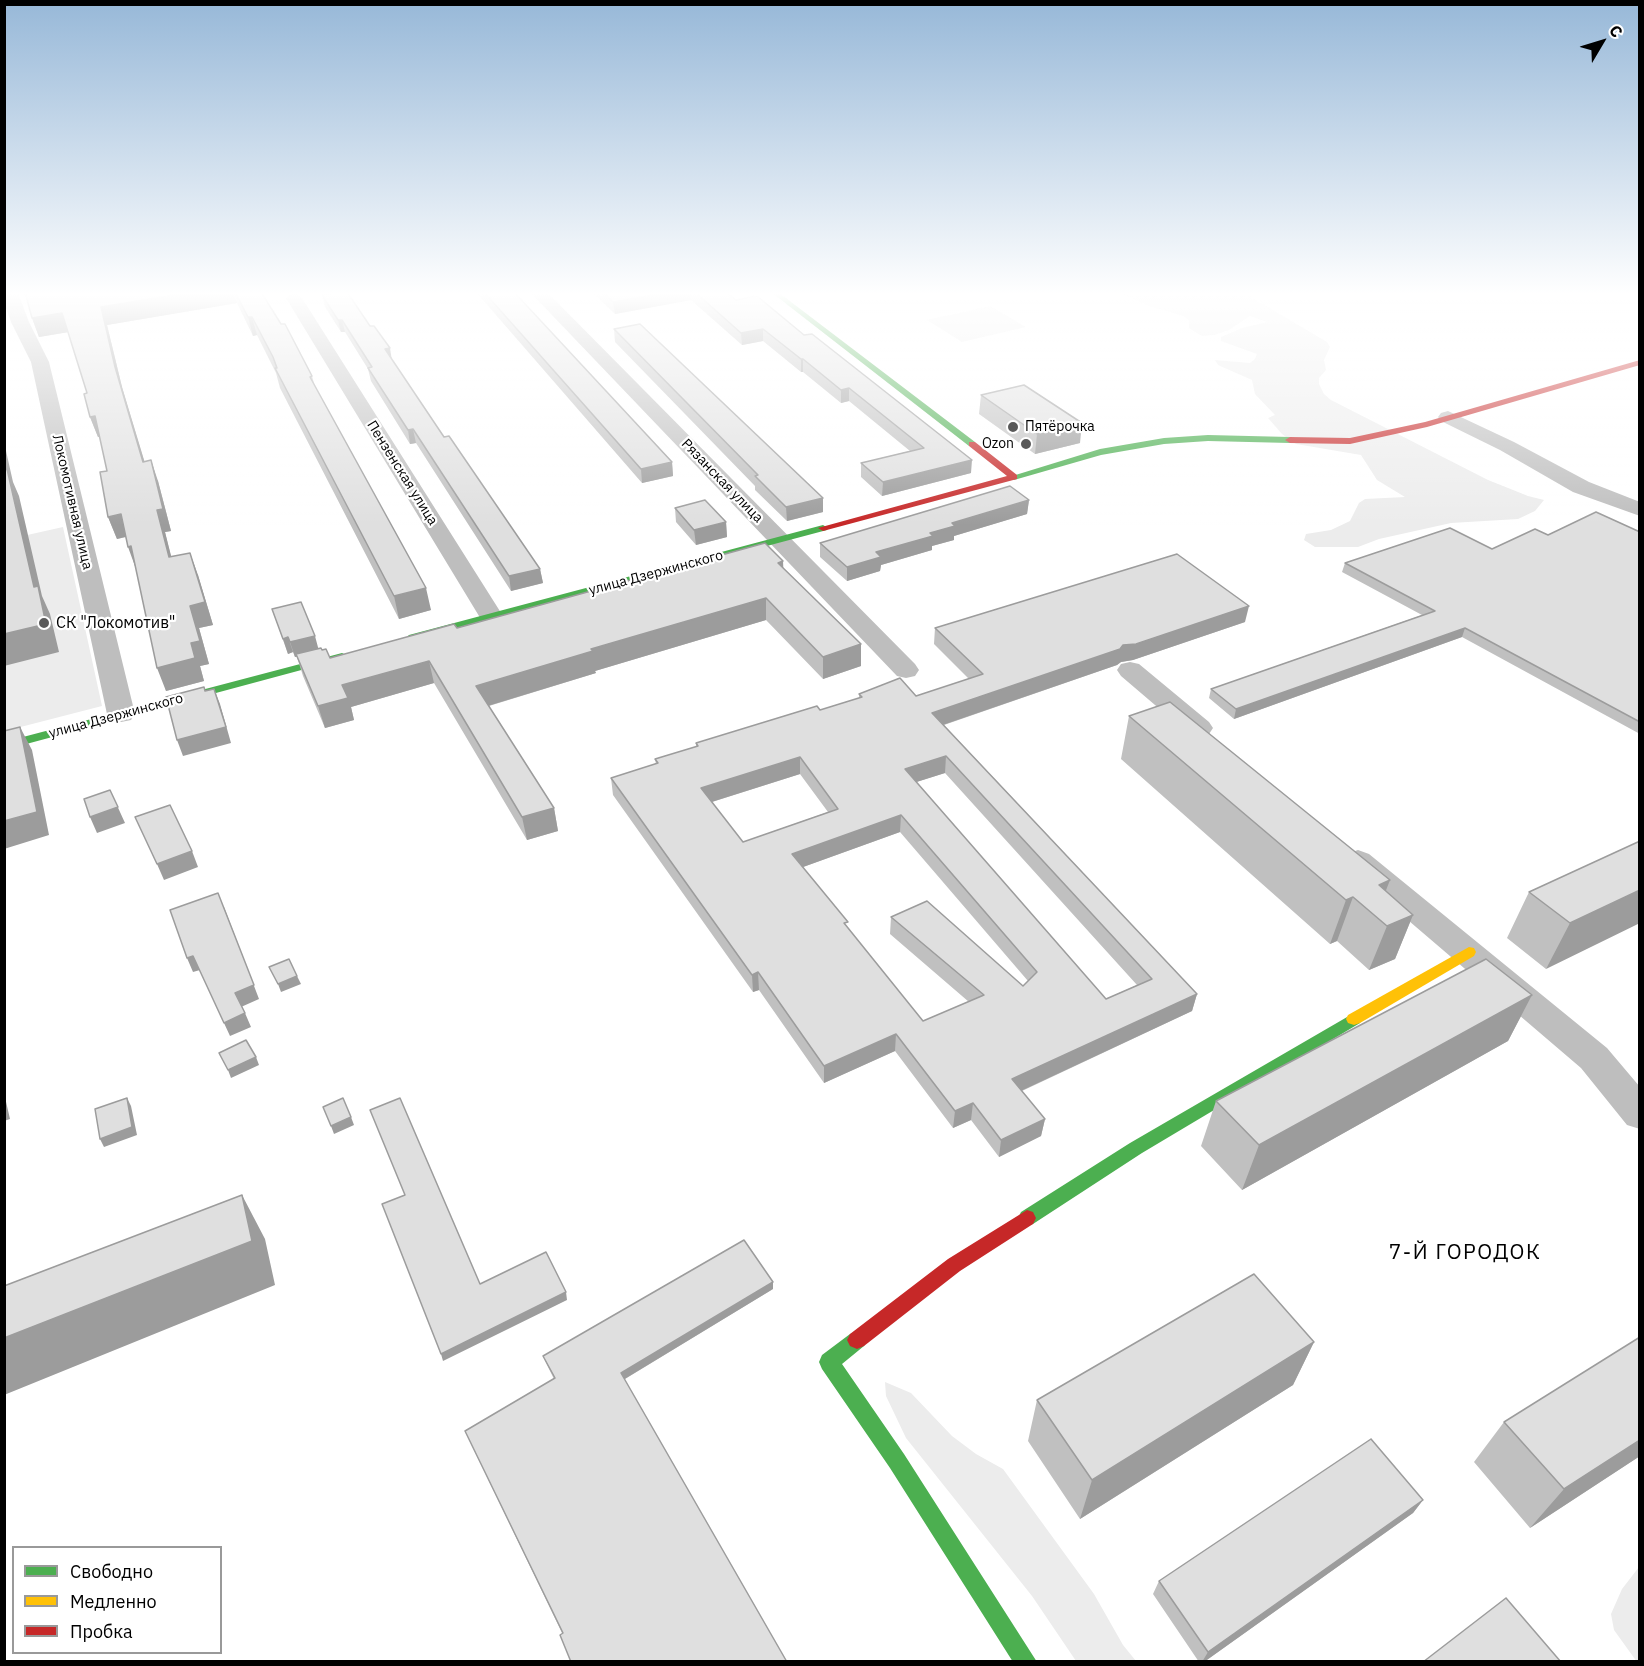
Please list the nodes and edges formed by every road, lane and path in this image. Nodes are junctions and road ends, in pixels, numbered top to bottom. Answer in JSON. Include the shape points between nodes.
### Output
{"nodes":[{"id":1,"x":42,"y":370,"type":"edge"},
{"id":2,"x":338,"y":370,"type":"edge"},
{"id":3,"x":614,"y":370,"type":"edge"},
{"id":4,"x":875,"y":370,"type":"edge"},
{"id":5,"x":1613,"y":370,"type":"edge"},
{"id":6,"x":1452,"y":416,"type":"junction"},
{"id":7,"x":1014,"y":477,"type":"junction"},
{"id":8,"x":1640,"y":510,"type":"edge"},
{"id":9,"x":779,"y":540,"type":"junction"},
{"id":10,"x":491,"y":616,"type":"junction"},
{"id":11,"x":403,"y":640,"type":"edge"},
{"id":12,"x":360,"y":651,"type":"edge"},
{"id":13,"x":906,"y":670,"type":"dead end"},
{"id":14,"x":1130,"y":670,"type":"dead end"},
{"id":15,"x":122,"y":714,"type":"junction"},
{"id":16,"x":1216,"y":742,"type":"edge"},
{"id":17,"x":4,"y":746,"type":"edge"},
{"id":18,"x":1339,"y":845,"type":"edge"},
{"id":19,"x":1469,"y":952,"type":"junction"},
{"id":20,"x":1640,"y":1114,"type":"edge"},
{"id":21,"x":1026,"y":1662,"type":"edge"}],
"edges":[{"from":1,"to":15,"type":"street","name":"Локомотивная улица"},
{"from":2,"to":10,"type":"street","name":"Пензенская улица"},
{"from":3,"to":9,"type":"street","name":"Рязанская улица"},
{"from":4,"to":7,"type":"street"},
{"from":5,"to":6,"type":"street","name":"улица Дзержинского"},
{"from":6,"to":7,"type":"street","name":"улица Дзержинского","via":[[1350,441],[1164,441],[1100,452]]},
{"from":6,"to":8,"type":"street","via":[[1581,487]]},
{"from":7,"to":9,"type":"street","name":"улица Дзержинского"},
{"from":9,"to":10,"type":"street","name":"улица Дзержинского"},
{"from":9,"to":13,"type":"street","name":"Рязанская улица"},
{"from":10,"to":11,"type":"street","name":"улица Дзержинского"},
{"from":12,"to":15,"type":"street","name":"улица Дзержинского"},
{"from":14,"to":16,"type":"street"},
{"from":15,"to":17,"type":"street","name":"улица Дзержинского"},
{"from":18,"to":19,"type":"street"},
{"from":19,"to":20,"type":"street","via":[[1594,1058]]},
{"from":19,"to":21,"type":"street","via":[[1136,1148],[954,1265],[830,1362]]}]}
